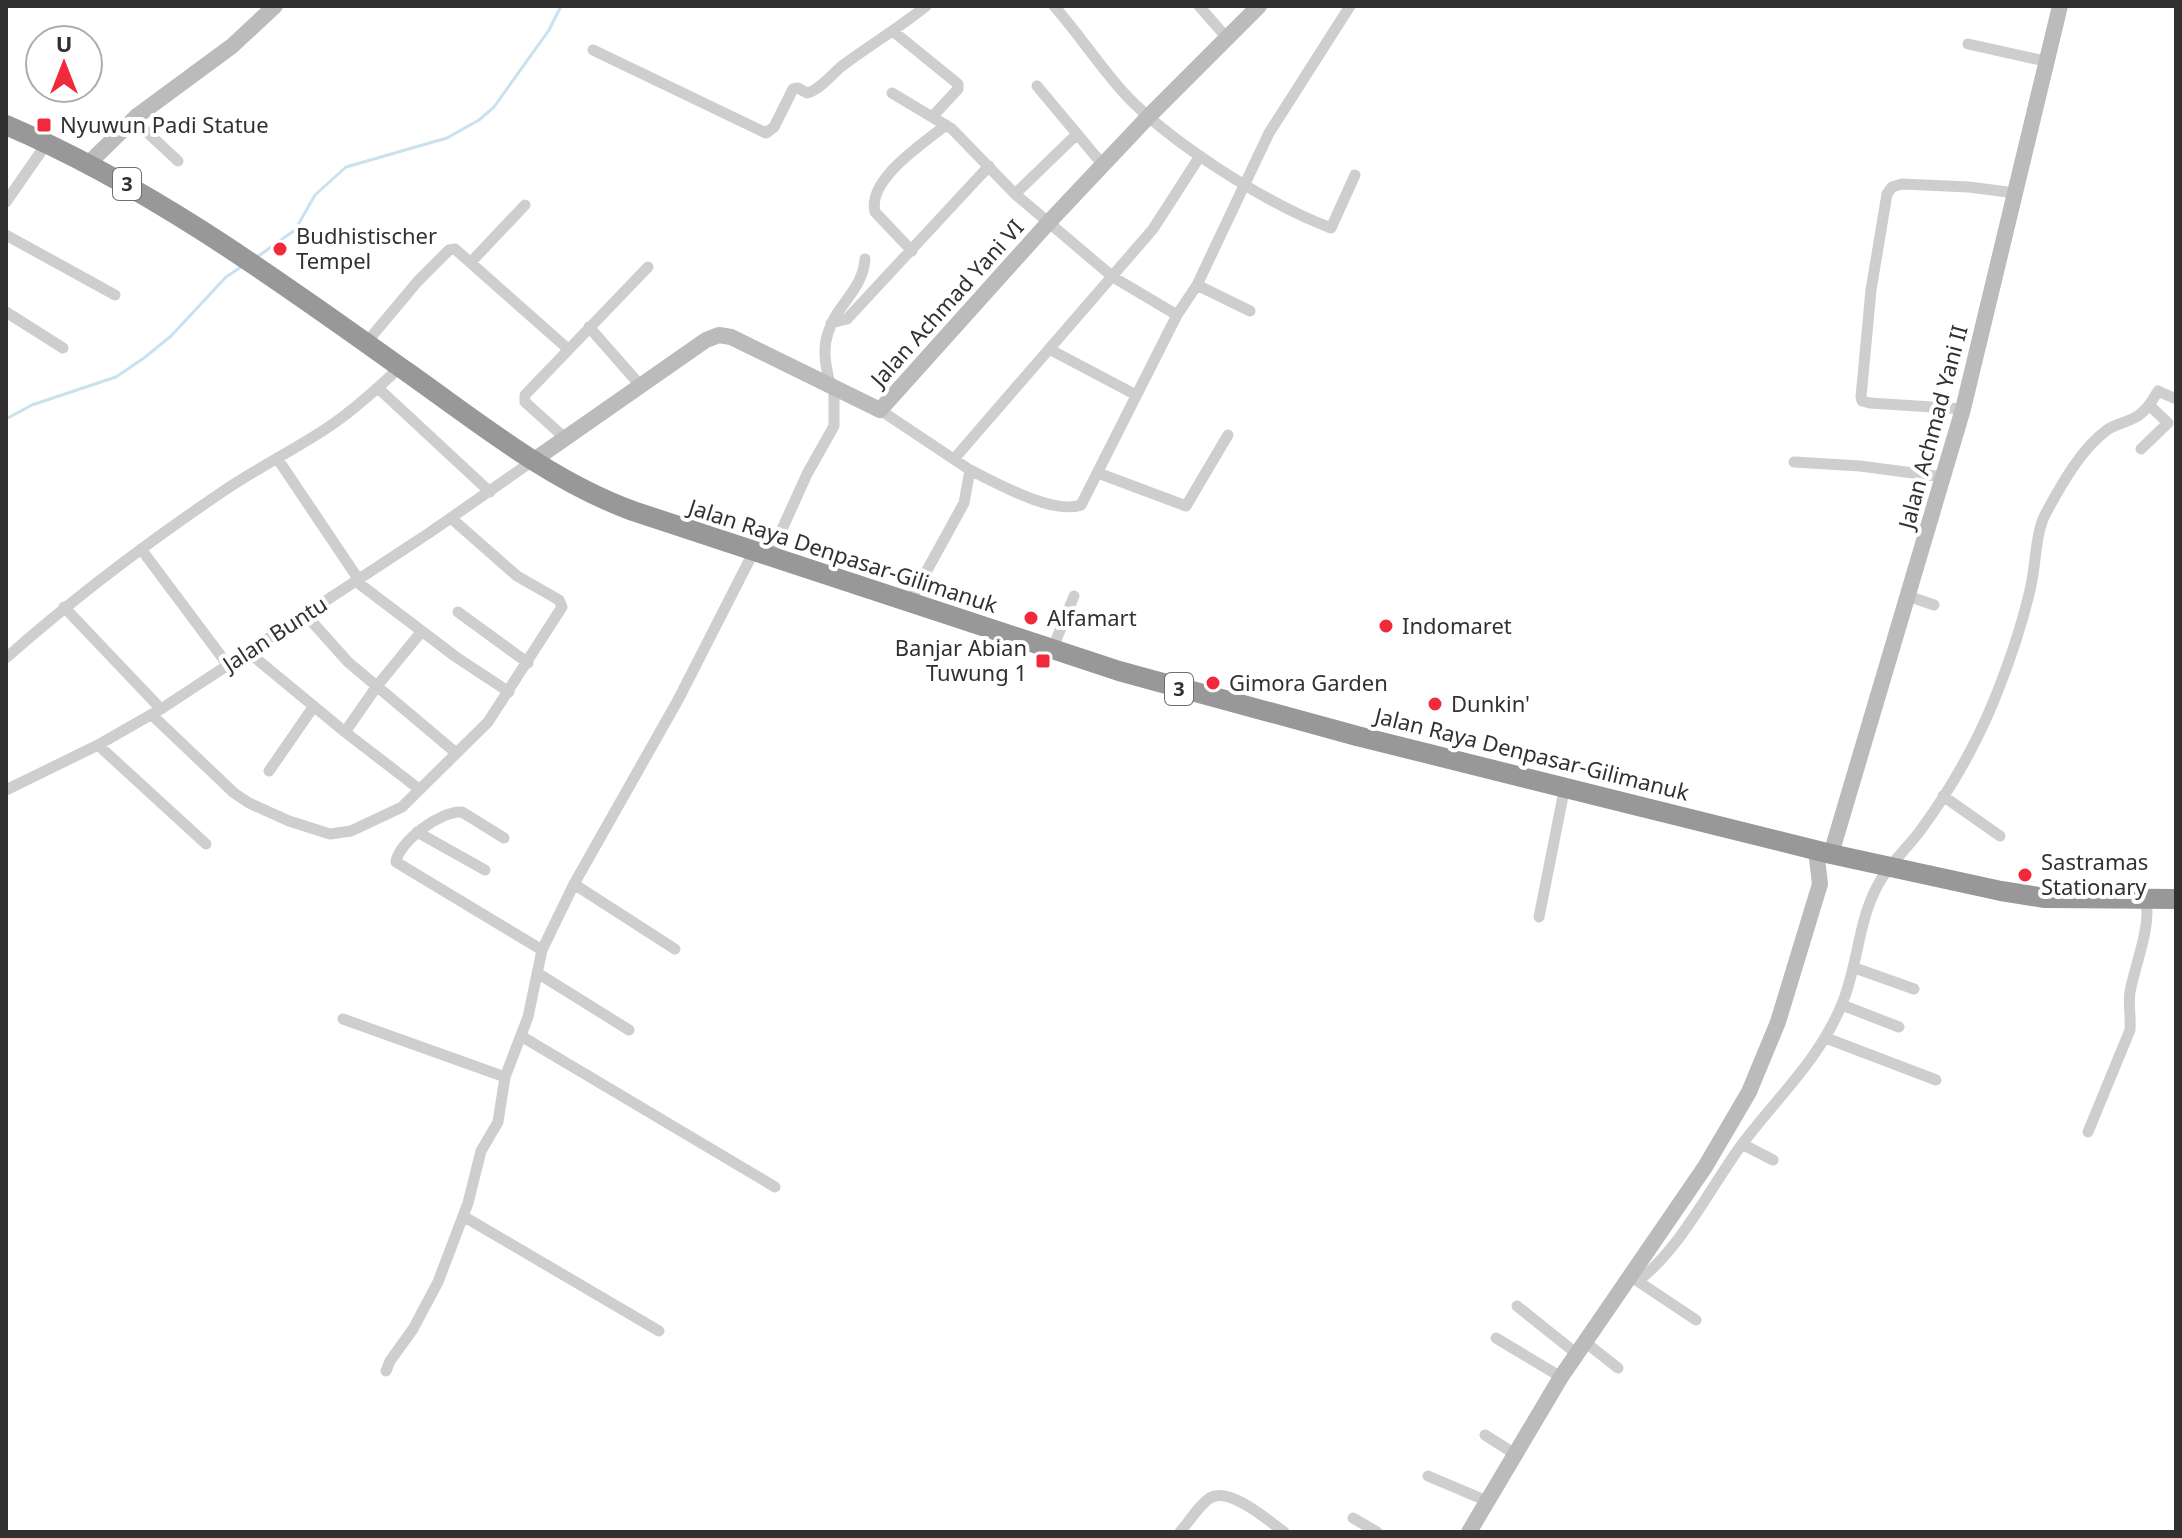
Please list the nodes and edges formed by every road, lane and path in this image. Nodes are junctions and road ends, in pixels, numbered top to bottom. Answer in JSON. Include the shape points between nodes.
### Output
{"nodes":[{"id":1,"x":275,"y":6,"type":"edge"},
{"id":2,"x":926,"y":6,"type":"edge"},
{"id":3,"x":1054,"y":6,"type":"edge"},
{"id":4,"x":1199,"y":6,"type":"edge"},
{"id":5,"x":1259,"y":6,"type":"edge"},
{"id":6,"x":1350,"y":6,"type":"edge"},
{"id":7,"x":2060,"y":6,"type":"edge"},
{"id":8,"x":894,"y":32,"type":"junction"},
{"id":9,"x":1227,"y":38,"type":"junction"},
{"id":10,"x":1968,"y":44,"type":"dead end"},
{"id":11,"x":593,"y":50,"type":"dead end"},
{"id":12,"x":2045,"y":61,"type":"junction"},
{"id":13,"x":1037,"y":86,"type":"dead end"},
{"id":14,"x":892,"y":93,"type":"dead end"},
{"id":15,"x":1149,"y":116,"type":"junction"},
{"id":16,"x":932,"y":117,"type":"junction"},
{"id":17,"x":133,"y":119,"type":"junction"},
{"id":18,"x":6,"y":125,"type":"edge"},
{"id":19,"x":946,"y":125,"type":"junction"},
{"id":20,"x":1076,"y":135,"type":"junction"},
{"id":21,"x":47,"y":143,"type":"junction"},
{"id":22,"x":1200,"y":156,"type":"junction"},
{"id":23,"x":178,"y":161,"type":"dead end"},
{"id":24,"x":89,"y":163,"type":"junction"},
{"id":25,"x":1103,"y":165,"type":"junction"},
{"id":26,"x":989,"y":166,"type":"junction"},
{"id":27,"x":1355,"y":175,"type":"dead end"},
{"id":28,"x":1246,"y":185,"type":"junction"},
{"id":29,"x":2015,"y":193,"type":"junction"},
{"id":30,"x":1015,"y":194,"type":"junction"},
{"id":31,"x":6,"y":202,"type":"edge"},
{"id":32,"x":525,"y":205,"type":"dead end"},
{"id":33,"x":1048,"y":223,"type":"junction"},
{"id":34,"x":6,"y":235,"type":"edge"},
{"id":35,"x":912,"y":251,"type":"junction"},
{"id":36,"x":865,"y":259,"type":"dead end"},
{"id":37,"x":472,"y":261,"type":"junction"},
{"id":38,"x":648,"y":267,"type":"dead end"},
{"id":39,"x":1113,"y":277,"type":"junction"},
{"id":40,"x":1197,"y":285,"type":"junction"},
{"id":41,"x":115,"y":295,"type":"dead end"},
{"id":42,"x":1250,"y":311,"type":"dead end"},
{"id":43,"x":6,"y":312,"type":"edge"},
{"id":44,"x":1177,"y":315,"type":"junction"},
{"id":45,"x":835,"y":323,"type":"junction"},
{"id":46,"x":589,"y":327,"type":"junction"},
{"id":47,"x":366,"y":343,"type":"junction"},
{"id":48,"x":63,"y":348,"type":"dead end"},
{"id":49,"x":568,"y":349,"type":"junction"},
{"id":50,"x":1049,"y":349,"type":"junction"},
{"id":51,"x":400,"y":367,"type":"junction"},
{"id":52,"x":640,"y":385,"type":"junction"},
{"id":53,"x":836,"y":387,"type":"junction"},
{"id":54,"x":378,"y":388,"type":"junction"},
{"id":55,"x":1136,"y":395,"type":"junction"},
{"id":56,"x":2176,"y":399,"type":"edge"},
{"id":57,"x":2149,"y":405,"type":"junction"},
{"id":58,"x":1963,"y":409,"type":"junction"},
{"id":59,"x":880,"y":410,"type":"junction"},
{"id":60,"x":1228,"y":435,"type":"dead end"},
{"id":61,"x":565,"y":438,"type":"junction"},
{"id":62,"x":2141,"y":449,"type":"dead end"},
{"id":63,"x":277,"y":458,"type":"junction"},
{"id":64,"x":954,"y":459,"type":"junction"},
{"id":65,"x":534,"y":460,"type":"junction"},
{"id":66,"x":1794,"y":462,"type":"dead end"},
{"id":67,"x":970,"y":470,"type":"junction"},
{"id":68,"x":1098,"y":473,"type":"junction"},
{"id":69,"x":1943,"y":477,"type":"junction"},
{"id":70,"x":490,"y":492,"type":"junction"},
{"id":71,"x":451,"y":518,"type":"junction"},
{"id":72,"x":141,"y":549,"type":"junction"},
{"id":73,"x":761,"y":555,"type":"junction"},
{"id":74,"x":358,"y":581,"type":"junction"},
{"id":75,"x":1074,"y":596,"type":"dead end"},
{"id":76,"x":1908,"y":596,"type":"junction"},
{"id":77,"x":909,"y":603,"type":"junction"},
{"id":78,"x":1934,"y":605,"type":"dead end"},
{"id":79,"x":64,"y":607,"type":"junction"},
{"id":80,"x":458,"y":612,"type":"dead end"},
{"id":81,"x":305,"y":614,"type":"junction"},
{"id":82,"x":422,"y":631,"type":"junction"},
{"id":83,"x":1052,"y":650,"type":"junction"},
{"id":84,"x":247,"y":651,"type":"junction"},
{"id":85,"x":6,"y":658,"type":"edge"},
{"id":86,"x":528,"y":663,"type":"junction"},
{"id":87,"x":227,"y":664,"type":"junction"},
{"id":88,"x":377,"y":686,"type":"junction"},
{"id":89,"x":509,"y":692,"type":"junction"},
{"id":90,"x":314,"y":706,"type":"junction"},
{"id":91,"x":157,"y":712,"type":"junction"},
{"id":92,"x":345,"y":732,"type":"junction"},
{"id":93,"x":98,"y":745,"type":"junction"},
{"id":94,"x":455,"y":752,"type":"junction"},
{"id":95,"x":269,"y":771,"type":"dead end"},
{"id":96,"x":1565,"y":786,"type":"junction"},
{"id":97,"x":419,"y":789,"type":"junction"},
{"id":98,"x":6,"y":790,"type":"edge"},
{"id":99,"x":1943,"y":796,"type":"junction"},
{"id":100,"x":417,"y":832,"type":"junction"},
{"id":101,"x":2000,"y":836,"type":"dead end"},
{"id":102,"x":504,"y":838,"type":"dead end"},
{"id":103,"x":206,"y":844,"type":"dead end"},
{"id":104,"x":1831,"y":854,"type":"junction"},
{"id":105,"x":1891,"y":866,"type":"junction"},
{"id":106,"x":485,"y":870,"type":"dead end"},
{"id":107,"x":574,"y":884,"type":"junction"},
{"id":108,"x":1820,"y":884,"type":"junction"},
{"id":109,"x":2163,"y":900,"type":"edge"},
{"id":110,"x":1539,"y":917,"type":"dead end"},
{"id":111,"x":675,"y":949,"type":"dead end"},
{"id":112,"x":542,"y":950,"type":"junction"},
{"id":113,"x":1855,"y":968,"type":"junction"},
{"id":114,"x":539,"y":974,"type":"junction"},
{"id":115,"x":1914,"y":989,"type":"dead end"},
{"id":116,"x":1842,"y":1005,"type":"junction"},
{"id":117,"x":343,"y":1019,"type":"dead end"},
{"id":118,"x":1899,"y":1027,"type":"dead end"},
{"id":119,"x":629,"y":1030,"type":"dead end"},
{"id":120,"x":521,"y":1036,"type":"junction"},
{"id":121,"x":1826,"y":1038,"type":"junction"},
{"id":122,"x":505,"y":1077,"type":"junction"},
{"id":123,"x":1936,"y":1080,"type":"dead end"},
{"id":124,"x":2088,"y":1132,"type":"dead end"},
{"id":125,"x":1742,"y":1144,"type":"junction"},
{"id":126,"x":1773,"y":1160,"type":"dead end"},
{"id":127,"x":1705,"y":1182,"type":"junction"},
{"id":128,"x":775,"y":1187,"type":"dead end"},
{"id":129,"x":463,"y":1216,"type":"junction"},
{"id":130,"x":1634,"y":1278,"type":"junction"},
{"id":131,"x":1517,"y":1306,"type":"dead end"},
{"id":132,"x":1696,"y":1320,"type":"dead end"},
{"id":133,"x":659,"y":1331,"type":"dead end"},
{"id":134,"x":1496,"y":1338,"type":"dead end"},
{"id":135,"x":1581,"y":1348,"type":"junction"},
{"id":136,"x":1618,"y":1368,"type":"dead end"},
{"id":137,"x":386,"y":1371,"type":"dead end"},
{"id":138,"x":1561,"y":1377,"type":"junction"},
{"id":139,"x":1485,"y":1435,"type":"dead end"},
{"id":140,"x":1515,"y":1454,"type":"junction"},
{"id":141,"x":1428,"y":1476,"type":"dead end"},
{"id":142,"x":1487,"y":1501,"type":"junction"},
{"id":143,"x":1353,"y":1518,"type":"dead end"},
{"id":144,"x":1180,"y":1532,"type":"edge"},
{"id":145,"x":1284,"y":1532,"type":"edge"},
{"id":146,"x":1377,"y":1532,"type":"edge"},
{"id":147,"x":1469,"y":1532,"type":"edge"}],
"edges":[{"from":1,"to":17,"type":"street","via":[[232,46]]},
{"from":2,"to":8,"type":"street"},
{"from":3,"to":15,"type":"street"},
{"from":4,"to":9,"type":"street"},
{"from":5,"to":9,"type":"street","name":"Jalan Achmad Yani VI"},
{"from":6,"to":28,"type":"street","via":[[1269,133]]},
{"from":7,"to":12,"type":"street","name":"Jalan Achmad Yani II"},
{"from":8,"to":11,"type":"street","via":[[814,91],[793,89],[766,133]]},
{"from":8,"to":16,"type":"street","via":[[958,84]]},
{"from":9,"to":15,"type":"street","name":"Jalan Achmad Yani VI"},
{"from":10,"to":12,"type":"street"},
{"from":12,"to":29,"type":"street","name":"Jalan Achmad Yani II"},
{"from":13,"to":20,"type":"street"},
{"from":14,"to":16,"type":"street"},
{"from":15,"to":22,"type":"street"},
{"from":15,"to":25,"type":"street","name":"Jalan Achmad Yani VI"},
{"from":16,"to":19,"type":"street"},
{"from":17,"to":23,"type":"street"},
{"from":17,"to":24,"type":"street"},
{"from":18,"to":21,"type":"highway","name":"Jalan Raya Denpasar-Gilimanuk","number":"3"},
{"from":19,"to":26,"type":"street"},
{"from":19,"to":35,"type":"street","via":[[894,169],[874,196],[875,212]]},
{"from":20,"to":25,"type":"street"},
{"from":20,"to":30,"type":"street"},
{"from":21,"to":24,"type":"highway","name":"Jalan Raya Denpasar-Gilimanuk","number":"3"},
{"from":21,"to":31,"type":"street"},
{"from":22,"to":28,"type":"street"},
{"from":22,"to":39,"type":"street","via":[[1153,229]]},
{"from":24,"to":47,"type":"highway","name":"Jalan Raya Denpasar-Gilimanuk","number":"3","via":[[167,208]]},
{"from":25,"to":33,"type":"street","name":"Jalan Achmad Yani VI"},
{"from":26,"to":30,"type":"street"},
{"from":26,"to":35,"type":"street"},
{"from":27,"to":28,"type":"street","via":[[1331,228]]},
{"from":28,"to":40,"type":"street"},
{"from":29,"to":58,"type":"street","name":"Jalan Achmad Yani II"},
{"from":29,"to":58,"type":"street","via":[[1902,184],[1887,194],[1871,290],[1862,401]]},
{"from":30,"to":33,"type":"street"},
{"from":32,"to":37,"type":"street"},
{"from":33,"to":39,"type":"street"},
{"from":33,"to":59,"type":"street","name":"Jalan Achmad Yani VI"},
{"from":34,"to":41,"type":"street"},
{"from":35,"to":45,"type":"street","via":[[847,319]]},
{"from":36,"to":45,"type":"street","via":[[859,283]]},
{"from":37,"to":47,"type":"street","via":[[449,250]]},
{"from":37,"to":49,"type":"street"},
{"from":38,"to":46,"type":"street"},
{"from":39,"to":44,"type":"street"},
{"from":39,"to":50,"type":"street"},
{"from":40,"to":42,"type":"street"},
{"from":40,"to":44,"type":"street"},
{"from":43,"to":48,"type":"street"},
{"from":44,"to":55,"type":"street"},
{"from":45,"to":53,"type":"street","via":[[825,343],[825,360]]},
{"from":46,"to":49,"type":"street"},
{"from":46,"to":52,"type":"street"},
{"from":47,"to":51,"type":"highway","name":"Jalan Raya Denpasar-Gilimanuk","number":"3"},
{"from":49,"to":61,"type":"street","via":[[524,398]]},
{"from":50,"to":55,"type":"street"},
{"from":50,"to":64,"type":"street"},
{"from":51,"to":54,"type":"street"},
{"from":51,"to":65,"type":"highway","name":"Jalan Raya Denpasar-Gilimanuk","number":"3"},
{"from":52,"to":53,"type":"street","name":"Jalan Achmad Yani VI","via":[[719,335]]},
{"from":52,"to":61,"type":"street","name":"Jalan Achmad Yani VI"},
{"from":53,"to":59,"type":"street","name":"Jalan Achmad Yani VI"},
{"from":53,"to":73,"type":"street","via":[[834,426]]},
{"from":54,"to":63,"type":"street","via":[[329,427]]},
{"from":54,"to":70,"type":"street"},
{"from":55,"to":68,"type":"street"},
{"from":56,"to":57,"type":"street","via":[[2158,391]]},
{"from":57,"to":62,"type":"street","via":[[2168,423]]},
{"from":57,"to":99,"type":"street","via":[[2104,432],[2047,510],[2028,599],[2001,683]]},
{"from":58,"to":69,"type":"street","name":"Jalan Achmad Yani II"},
{"from":59,"to":64,"type":"street"},
{"from":60,"to":68,"type":"street","via":[[1186,506]]},
{"from":61,"to":65,"type":"street","name":"Jalan Achmad Yani VI"},
{"from":63,"to":72,"type":"street"},
{"from":63,"to":74,"type":"street"},
{"from":64,"to":67,"type":"street"},
{"from":65,"to":70,"type":"street","name":"Jalan Buntu"},
{"from":65,"to":73,"type":"highway","name":"Jalan Raya Denpasar-Gilimanuk","number":"3","via":[[612,503]]},
{"from":66,"to":69,"type":"street"},
{"from":67,"to":68,"type":"street","via":[[1065,508],[1081,505]]},
{"from":67,"to":77,"type":"street","via":[[964,503]]},
{"from":69,"to":76,"type":"street","name":"Jalan Achmad Yani II"},
{"from":70,"to":71,"type":"street","name":"Jalan Buntu"},
{"from":71,"to":74,"type":"street","name":"Jalan Buntu"},
{"from":71,"to":86,"type":"street","via":[[517,576],[562,602]]},
{"from":72,"to":79,"type":"street"},
{"from":72,"to":87,"type":"street"},
{"from":73,"to":77,"type":"highway","name":"Jalan Raya Denpasar-Gilimanuk","number":"3"},
{"from":73,"to":107,"type":"street"},
{"from":74,"to":81,"type":"street","name":"Jalan Buntu"},
{"from":74,"to":82,"type":"street"},
{"from":75,"to":83,"type":"street"},
{"from":76,"to":78,"type":"street"},
{"from":76,"to":104,"type":"street","name":"Jalan Achmad Yani II"},
{"from":77,"to":83,"type":"highway","name":"Jalan Raya Denpasar-Gilimanuk","number":"3"},
{"from":79,"to":85,"type":"street"},
{"from":79,"to":91,"type":"street"},
{"from":80,"to":86,"type":"street"},
{"from":81,"to":84,"type":"street","name":"Jalan Buntu"},
{"from":81,"to":88,"type":"street"},
{"from":82,"to":88,"type":"street"},
{"from":82,"to":89,"type":"street"},
{"from":83,"to":96,"type":"highway","name":"Jalan Raya Denpasar-Gilimanuk","number":"3","via":[[1200,695]]},
{"from":84,"to":87,"type":"street","name":"Jalan Buntu"},
{"from":84,"to":90,"type":"street"},
{"from":86,"to":89,"type":"street"},
{"from":87,"to":91,"type":"street","name":"Jalan Buntu"},
{"from":88,"to":92,"type":"street"},
{"from":88,"to":94,"type":"street"},
{"from":89,"to":94,"type":"street","via":[[488,722]]},
{"from":90,"to":92,"type":"street"},
{"from":90,"to":95,"type":"street"},
{"from":91,"to":93,"type":"street","name":"Jalan Buntu"},
{"from":91,"to":97,"type":"street","via":[[234,793],[308,829],[351,831],[402,807]]},
{"from":92,"to":97,"type":"street"},
{"from":93,"to":98,"type":"street","name":"Jalan Buntu"},
{"from":93,"to":103,"type":"street"},
{"from":94,"to":97,"type":"street"},
{"from":96,"to":104,"type":"highway","name":"Jalan Raya Denpasar-Gilimanuk","number":"3"},
{"from":96,"to":110,"type":"street"},
{"from":99,"to":101,"type":"street"},
{"from":99,"to":105,"type":"street"},
{"from":100,"to":102,"type":"street","via":[[458,811]]},
{"from":100,"to":106,"type":"street"},
{"from":100,"to":112,"type":"street","via":[[397,855],[398,864]]},
{"from":104,"to":105,"type":"highway","name":"Jalan Raya Denpasar-Gilimanuk","number":"3"},
{"from":104,"to":108,"type":"street"},
{"from":104,"to":108,"type":"street","via":[[1832,868]]},
{"from":105,"to":109,"type":"highway","name":"Jalan Raya Denpasar-Gilimanuk","number":"3","via":[[2045,898]]},
{"from":105,"to":113,"type":"street","via":[[1872,899]]},
{"from":107,"to":111,"type":"street"},
{"from":107,"to":112,"type":"street"},
{"from":108,"to":127,"type":"street","via":[[1765,1056]]},
{"from":109,"to":124,"type":"street","via":[[2147,914],[2129,997],[2130,1030]]},
{"from":112,"to":114,"type":"street"},
{"from":113,"to":115,"type":"street"},
{"from":113,"to":116,"type":"street"},
{"from":114,"to":119,"type":"street"},
{"from":114,"to":120,"type":"street"},
{"from":116,"to":118,"type":"street"},
{"from":116,"to":121,"type":"street"},
{"from":117,"to":122,"type":"street"},
{"from":120,"to":122,"type":"street"},
{"from":120,"to":128,"type":"street"},
{"from":121,"to":123,"type":"street"},
{"from":121,"to":125,"type":"street"},
{"from":122,"to":129,"type":"street","via":[[498,1122],[481,1151]]},
{"from":125,"to":126,"type":"street"},
{"from":125,"to":127,"type":"street"},
{"from":127,"to":130,"type":"street"},
{"from":129,"to":133,"type":"street"},
{"from":129,"to":137,"type":"street","via":[[438,1282]]},
{"from":130,"to":132,"type":"street"},
{"from":130,"to":135,"type":"street"},
{"from":131,"to":135,"type":"street"},
{"from":134,"to":138,"type":"street"},
{"from":135,"to":136,"type":"street"},
{"from":135,"to":138,"type":"street"},
{"from":138,"to":140,"type":"street"},
{"from":139,"to":140,"type":"street"},
{"from":140,"to":142,"type":"street"},
{"from":141,"to":142,"type":"street"},
{"from":142,"to":147,"type":"street"},
{"from":143,"to":146,"type":"street"},
{"from":144,"to":145,"type":"street","via":[[1213,1496],[1225,1495]]}]}
